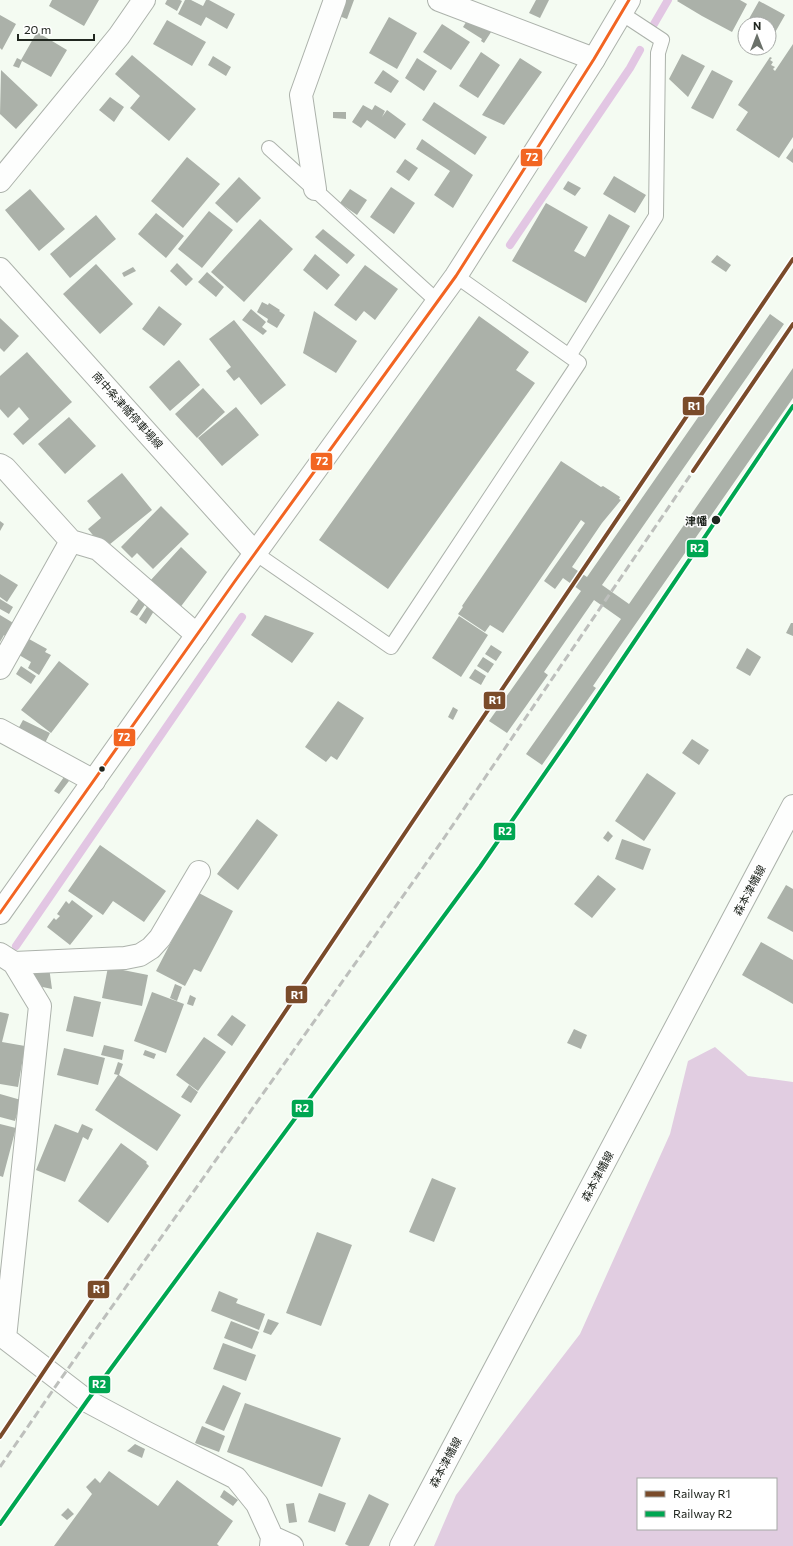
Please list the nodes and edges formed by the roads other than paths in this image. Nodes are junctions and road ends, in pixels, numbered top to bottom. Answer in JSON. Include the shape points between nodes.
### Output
{"nodes":[{"id":1,"x":144,"y":0,"type":"edge"},
{"id":2,"x":335,"y":0,"type":"edge"},
{"id":3,"x":439,"y":0,"type":"edge"},
{"id":4,"x":625,"y":7,"type":"edge"},
{"id":5,"x":594,"y":59,"type":"junction"},
{"id":6,"x":270,"y":148,"type":"dead end"},
{"id":7,"x":0,"y":181,"type":"edge"},
{"id":8,"x":315,"y":190,"type":"junction"},
{"id":9,"x":0,"y":268,"type":"edge"},
{"id":10,"x":456,"y":276,"type":"junction"},
{"id":11,"x":437,"y":301,"type":"junction"},
{"id":12,"x":569,"y":356,"type":"junction"},
{"id":13,"x":0,"y":465,"type":"edge"},
{"id":14,"x":71,"y":541,"type":"junction"},
{"id":15,"x":255,"y":553,"type":"junction"},
{"id":16,"x":197,"y":635,"type":"junction"},
{"id":17,"x":0,"y":668,"type":"edge"},
{"id":18,"x":0,"y":730,"type":"edge"},
{"id":19,"x":94,"y":781,"type":"junction"},
{"id":20,"x":793,"y":806,"type":"edge"},
{"id":21,"x":199,"y":872,"type":"dead end"},
{"id":22,"x":0,"y":913,"type":"edge"},
{"id":23,"x":7,"y":959,"type":"edge"},
{"id":24,"x":272,"y":1542,"type":"edge"},
{"id":25,"x":292,"y":1546,"type":"edge"},
{"id":26,"x":401,"y":1546,"type":"edge"}],
"edges":[{"from":1,"to":7,"type":"main road","via":[[119,36]]},
{"from":2,"to":8,"type":"main road","via":[[301,95]]},
{"from":3,"to":5,"type":"main road"},
{"from":4,"to":5,"type":"main road"},
{"from":4,"to":12,"type":"lane","via":[[662,40],[658,52],[656,216]]},
{"from":5,"to":10,"type":"main road"},
{"from":6,"to":8,"type":"lane"},
{"from":8,"to":11,"type":"lane"},
{"from":9,"to":15,"type":"main road","name":"南中条津幡停車場線"},
{"from":10,"to":11,"type":"main road"},
{"from":10,"to":12,"type":"lane"},
{"from":11,"to":15,"type":"main road"},
{"from":12,"to":15,"type":"lane","via":[[579,363],[391,646]]},
{"from":13,"to":14,"type":"main road"},
{"from":14,"to":16,"type":"main road","via":[[98,550]]},
{"from":14,"to":17,"type":"main road"},
{"from":15,"to":16,"type":"main road"},
{"from":16,"to":19,"type":"main road"},
{"from":18,"to":19,"type":"main road"},
{"from":19,"to":22,"type":"main road"},
{"from":20,"to":26,"type":"main road","name":"森本津幡線"},
{"from":21,"to":23,"type":"main road","via":[[160,938],[140,955],[125,958]]},
{"from":23,"to":24,"type":"main road","via":[[40,1006],[6,1338],[87,1401],[236,1478],[257,1504]]},
{"from":24,"to":25,"type":"main road"}]}
